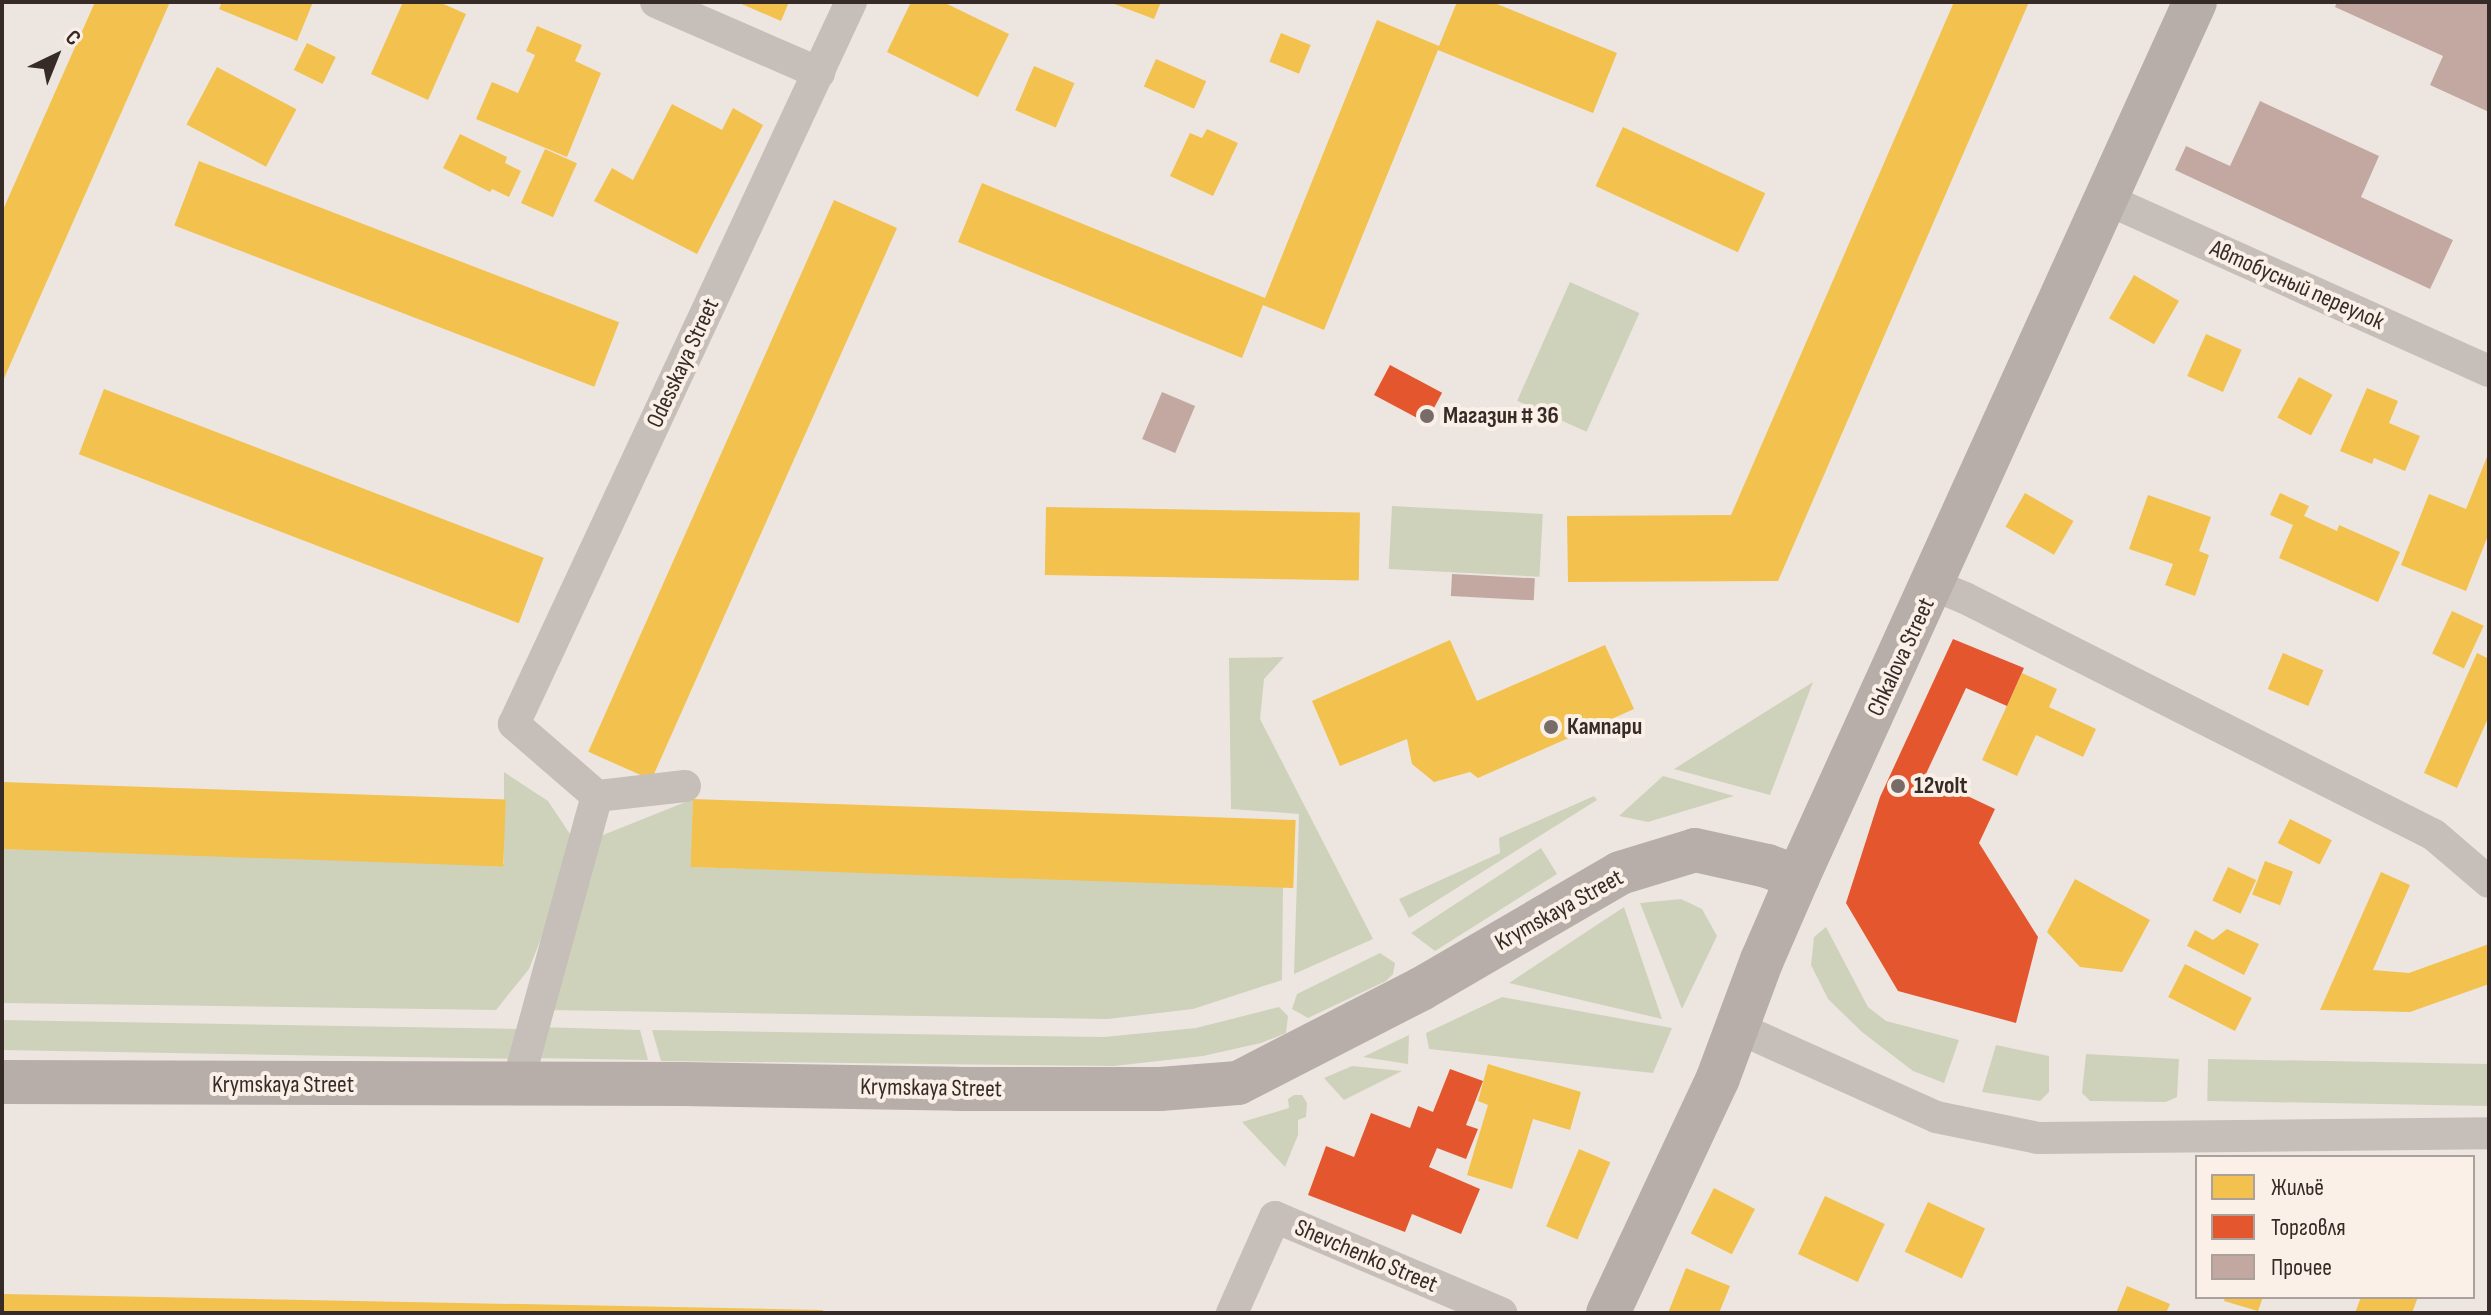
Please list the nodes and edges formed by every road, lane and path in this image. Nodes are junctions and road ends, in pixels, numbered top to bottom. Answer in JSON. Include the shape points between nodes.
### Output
{"nodes":[{"id":1,"x":656,"y":2,"type":"edge"},
{"id":2,"x":851,"y":2,"type":"edge"},
{"id":3,"x":2195,"y":2,"type":"edge"},
{"id":4,"x":819,"y":73,"type":"junction"},
{"id":5,"x":2106,"y":199,"type":"junction"},
{"id":6,"x":2489,"y":371,"type":"edge"},
{"id":7,"x":1934,"y":585,"type":"junction"},
{"id":8,"x":685,"y":786,"type":"dead end"},
{"id":9,"x":597,"y":796,"type":"junction"},
{"id":10,"x":1798,"y":877,"type":"junction"},
{"id":11,"x":2489,"y":882,"type":"edge"},
{"id":12,"x":1738,"y":1028,"type":"junction"},
{"id":13,"x":2,"y":1082,"type":"edge"},
{"id":14,"x":517,"y":1086,"type":"junction"},
{"id":15,"x":2489,"y":1133,"type":"edge"},
{"id":16,"x":1232,"y":1313,"type":"edge"},
{"id":17,"x":1501,"y":1313,"type":"edge"},
{"id":18,"x":1608,"y":1313,"type":"edge"}],
"edges":[{"from":1,"to":4,"type":"street"},
{"from":2,"to":4,"type":"street","name":"Odesskaya Street"},
{"from":3,"to":5,"type":"main road","name":"Chkalova Street"},
{"from":4,"to":9,"type":"street","name":"Odesskaya Street","via":[[514,724]]},
{"from":5,"to":6,"type":"street","name":"Автобусный переулок"},
{"from":5,"to":7,"type":"main road","name":"Chkalova Street"},
{"from":7,"to":10,"type":"main road","name":"Chkalova Street"},
{"from":7,"to":11,"type":"street","via":[[2434,835]]},
{"from":8,"to":9,"type":"street"},
{"from":9,"to":14,"type":"street"},
{"from":10,"to":12,"type":"main road","name":"Chkalova Street"},
{"from":10,"to":14,"type":"main road","name":"Krymskaya Street","via":[[1695,850],[1620,873],[1421,989],[1238,1083],[1129,1089]]},
{"from":12,"to":15,"type":"street","via":[[1936,1117],[2038,1138]]},
{"from":12,"to":18,"type":"main road","name":"Chkalova Street"},
{"from":13,"to":14,"type":"main road","name":"Krymskaya Street"},
{"from":16,"to":17,"type":"street","name":"Shevchenko Street","via":[[1275,1217]]}]}
